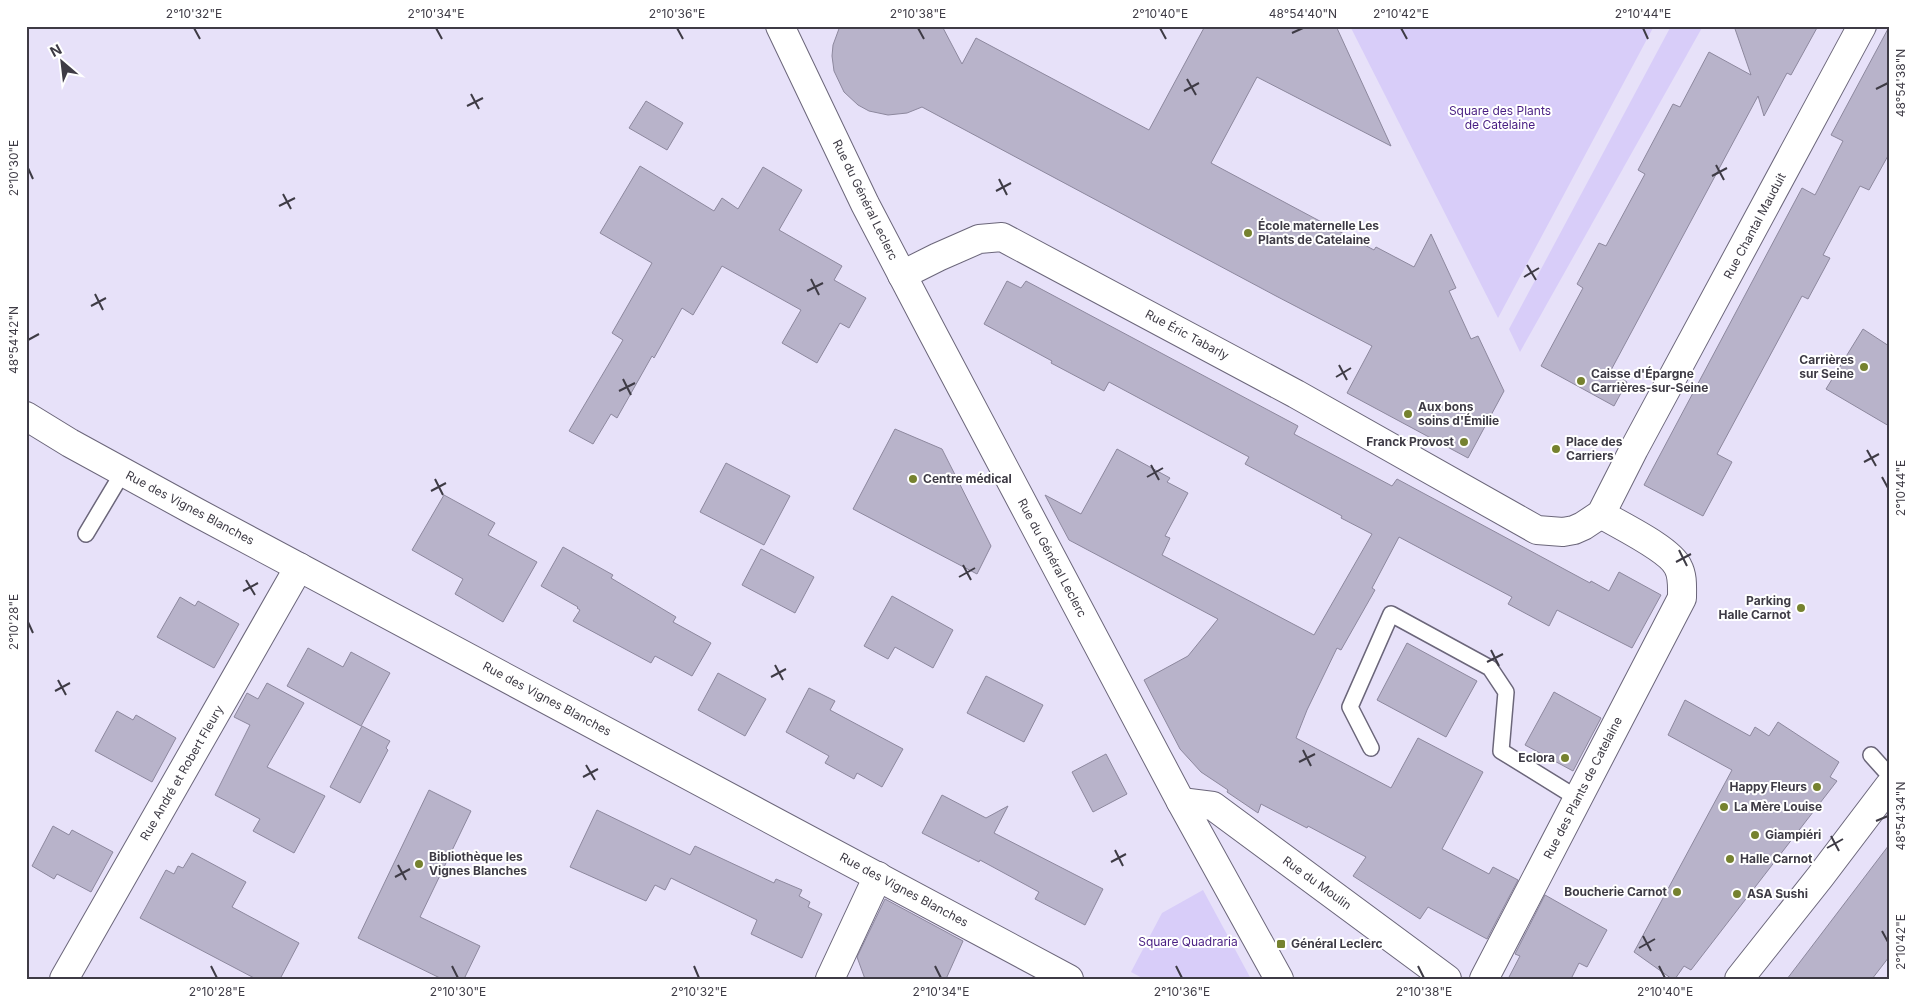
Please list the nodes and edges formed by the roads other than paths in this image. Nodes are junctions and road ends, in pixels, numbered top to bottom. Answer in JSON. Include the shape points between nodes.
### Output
{"nodes":[{"id":1,"x":780,"y":26,"type":"edge"},
{"id":2,"x":1862,"y":26,"type":"edge"},
{"id":3,"x":902,"y":275,"type":"junction"},
{"id":4,"x":26,"y":416,"type":"edge"},
{"id":5,"x":123,"y":472,"type":"junction"},
{"id":6,"x":1601,"y":514,"type":"junction"},
{"id":7,"x":86,"y":534,"type":"dead end"},
{"id":8,"x":300,"y":567,"type":"junction"},
{"id":9,"x":1371,"y":748,"type":"dead end"},
{"id":10,"x":1871,"y":755,"type":"dead end"},
{"id":11,"x":1889,"y":775,"type":"edge"},
{"id":12,"x":1889,"y":786,"type":"edge"},
{"id":13,"x":1578,"y":798,"type":"junction"},
{"id":14,"x":1181,"y":802,"type":"junction"},
{"id":15,"x":878,"y":876,"type":"junction"},
{"id":16,"x":1054,"y":975,"type":"edge"},
{"id":17,"x":64,"y":979,"type":"edge"},
{"id":18,"x":830,"y":979,"type":"edge"},
{"id":19,"x":1280,"y":979,"type":"edge"},
{"id":20,"x":1447,"y":979,"type":"edge"},
{"id":21,"x":1484,"y":979,"type":"edge"},
{"id":22,"x":1739,"y":979,"type":"edge"}],
"edges":[{"from":1,"to":3,"type":"street","name":"Rue du Général Leclerc"},
{"from":2,"to":6,"type":"street","name":"Rue Chantal Mauduit"},
{"from":3,"to":6,"type":"street","name":"Rue Éric Tabarly","via":[[979,239],[1002,237],[1288,390],[1537,530],[1574,530]]},
{"from":3,"to":14,"type":"street","name":"Rue du Général Leclerc"},
{"from":4,"to":5,"type":"street","name":"Rue des Vignes Blanches"},
{"from":5,"to":7,"type":"lane"},
{"from":5,"to":8,"type":"street","name":"Rue des Vignes Blanches"},
{"from":6,"to":13,"type":"street","name":"Rue des Plants de Catelaine","via":[[1670,555],[1682,577],[1682,598]]},
{"from":8,"to":15,"type":"street","name":"Rue des Vignes Blanches"},
{"from":8,"to":17,"type":"street","name":"Rue André et Robert Fleury"},
{"from":9,"to":13,"type":"lane","via":[[1350,707],[1391,614],[1490,668],[1506,692],[1501,751]]},
{"from":10,"to":11,"type":"lane"},
{"from":12,"to":22,"type":"street"},
{"from":13,"to":21,"type":"street","name":"Rue des Plants de Catelaine"},
{"from":14,"to":19,"type":"street","name":"Rue du Général Leclerc"},
{"from":14,"to":20,"type":"street","name":"Rue du Moulin","via":[[1213,806]]},
{"from":15,"to":16,"type":"street","name":"Rue des Vignes Blanches"},
{"from":15,"to":18,"type":"street"}]}
